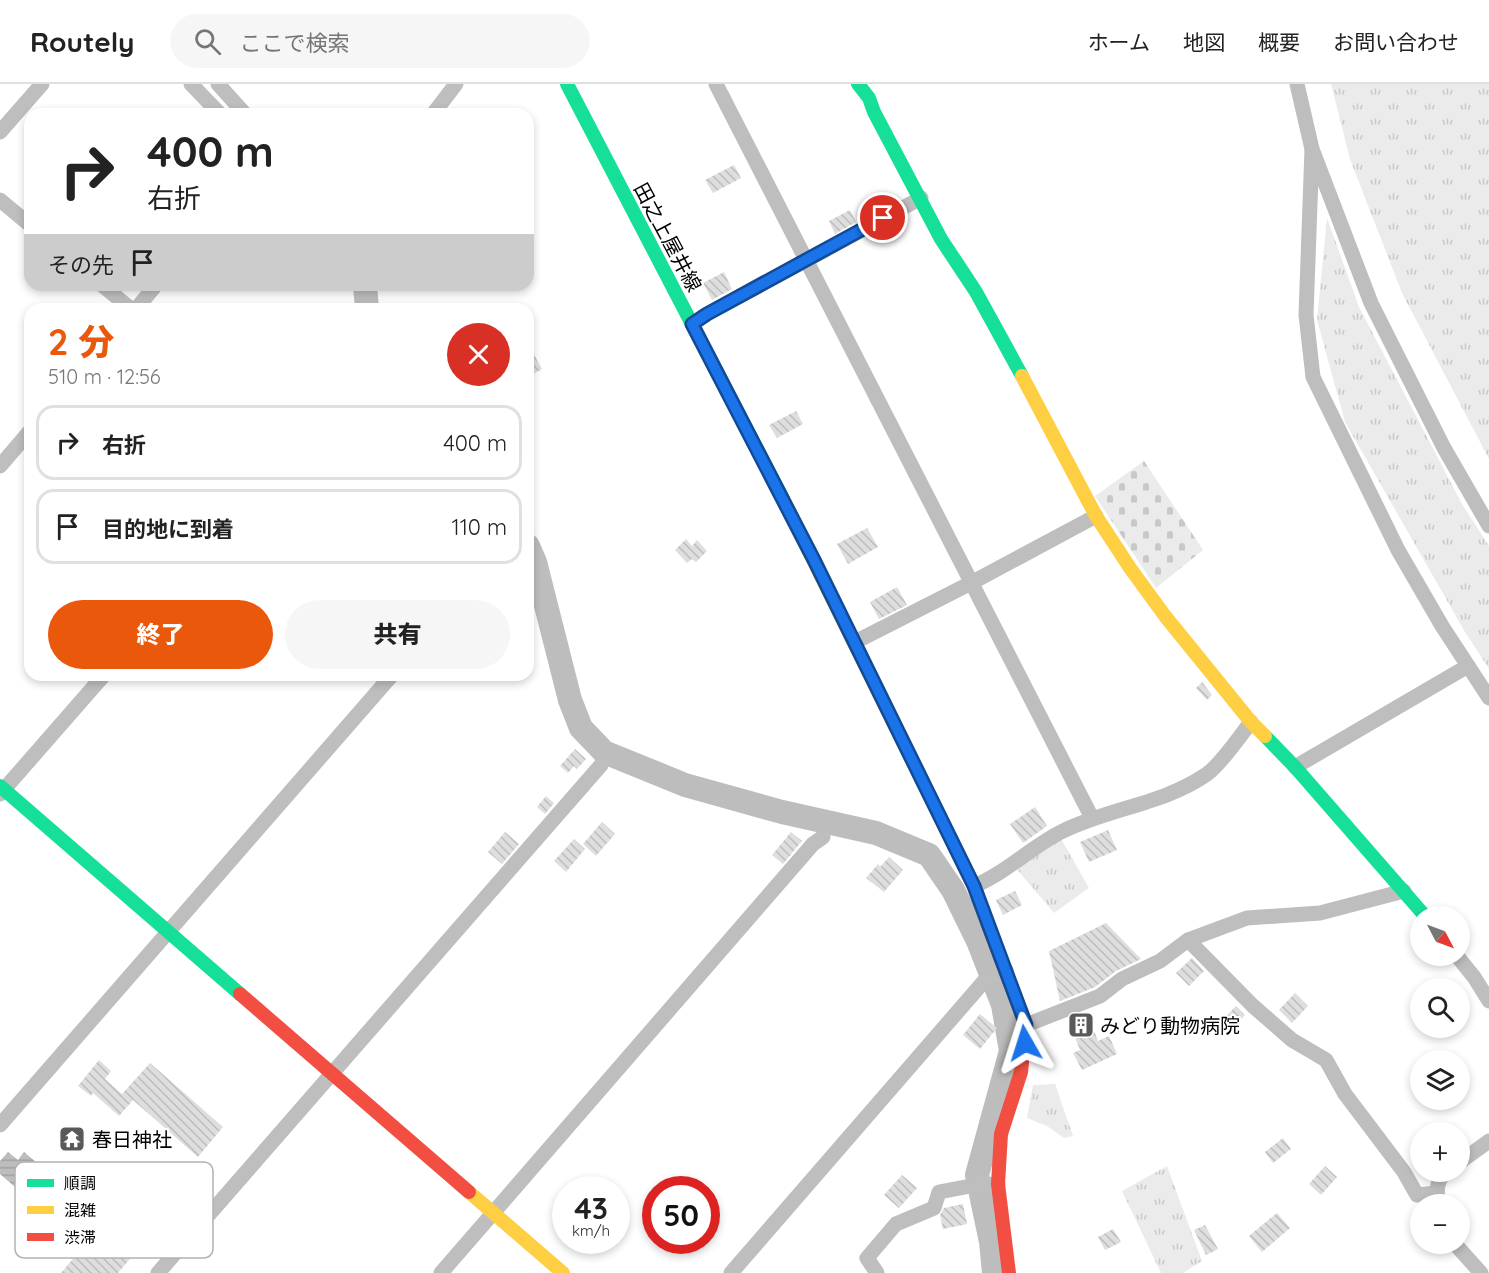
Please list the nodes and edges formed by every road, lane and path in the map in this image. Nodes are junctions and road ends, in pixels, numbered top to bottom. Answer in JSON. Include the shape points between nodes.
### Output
{"nodes":[{"id":1,"x":42,"y":84,"type":"edge"},
{"id":2,"x":191,"y":84,"type":"edge"},
{"id":3,"x":218,"y":84,"type":"edge"},
{"id":4,"x":456,"y":84,"type":"edge"},
{"id":5,"x":567,"y":84,"type":"edge"},
{"id":6,"x":716,"y":84,"type":"edge"},
{"id":7,"x":858,"y":84,"type":"edge"},
{"id":8,"x":1297,"y":84,"type":"edge"},
{"id":9,"x":214,"y":108,"type":"edge"},
{"id":10,"x":240,"y":108,"type":"edge"},
{"id":11,"x":438,"y":108,"type":"edge"},
{"id":12,"x":0,"y":132,"type":"edge"},
{"id":13,"x":1312,"y":150,"type":"junction"},
{"id":14,"x":921,"y":198,"type":"junction"},
{"id":15,"x":0,"y":200,"type":"edge"},
{"id":16,"x":24,"y":220,"type":"edge"},
{"id":17,"x":807,"y":261,"type":"junction"},
{"id":18,"x":109,"y":291,"type":"edge"},
{"id":19,"x":151,"y":291,"type":"edge"},
{"id":20,"x":124,"y":303,"type":"edge"},
{"id":21,"x":141,"y":303,"type":"edge"},
{"id":22,"x":692,"y":324,"type":"junction"},
{"id":23,"x":24,"y":438,"type":"edge"},
{"id":24,"x":0,"y":466,"type":"edge"},
{"id":25,"x":1096,"y":516,"type":"junction"},
{"id":26,"x":1489,"y":526,"type":"edge"},
{"id":27,"x":971,"y":583,"type":"junction"},
{"id":28,"x":855,"y":642,"type":"junction"},
{"id":29,"x":1468,"y":666,"type":"junction"},
{"id":30,"x":99,"y":681,"type":"edge"},
{"id":31,"x":387,"y":681,"type":"edge"},
{"id":32,"x":1489,"y":698,"type":"edge"},
{"id":33,"x":1251,"y":722,"type":"junction"},
{"id":34,"x":601,"y":765,"type":"dead end"},
{"id":35,"x":1295,"y":767,"type":"junction"},
{"id":36,"x":1,"y":790,"type":"edge"},
{"id":37,"x":1092,"y":818,"type":"junction"},
{"id":38,"x":823,"y":837,"type":"dead end"},
{"id":39,"x":974,"y":886,"type":"junction"},
{"id":40,"x":1404,"y":891,"type":"junction"},
{"id":41,"x":1417,"y":906,"type":"edge"},
{"id":42,"x":168,"y":932,"type":"junction"},
{"id":43,"x":1188,"y":940,"type":"junction"},
{"id":44,"x":1465,"y":966,"type":"edge"},
{"id":45,"x":1006,"y":970,"type":"junction"},
{"id":46,"x":1489,"y":1001,"type":"edge"},
{"id":47,"x":1026,"y":1025,"type":"junction"},
{"id":48,"x":332,"y":1074,"type":"junction"},
{"id":49,"x":0,"y":1125,"type":"edge"},
{"id":50,"x":1489,"y":1141,"type":"edge"},
{"id":51,"x":1470,"y":1155,"type":"edge"},
{"id":52,"x":988,"y":1184,"type":"junction"},
{"id":53,"x":1416,"y":1194,"type":"edge"},
{"id":54,"x":213,"y":1210,"type":"edge"},
{"id":55,"x":493,"y":1211,"type":"junction"},
{"id":56,"x":1464,"y":1254,"type":"edge"},
{"id":57,"x":171,"y":1258,"type":"edge"},
{"id":58,"x":158,"y":1273,"type":"edge"},
{"id":59,"x":441,"y":1273,"type":"edge"},
{"id":60,"x":563,"y":1273,"type":"edge"},
{"id":61,"x":731,"y":1273,"type":"edge"},
{"id":62,"x":877,"y":1273,"type":"edge"},
{"id":63,"x":1009,"y":1273,"type":"edge"},
{"id":64,"x":1481,"y":1273,"type":"edge"}],
"edges":[{"from":1,"to":12,"type":"street"},
{"from":2,"to":9,"type":"street"},
{"from":3,"to":10,"type":"street"},
{"from":4,"to":11,"type":"street"},
{"from":5,"to":22,"type":"street","name":"田之上屋井線"},
{"from":6,"to":17,"type":"street"},
{"from":7,"to":14,"type":"street"},
{"from":8,"to":13,"type":"street"},
{"from":13,"to":26,"type":"street","via":[[1371,303],[1444,448]]},
{"from":13,"to":29,"type":"street","via":[[1306,315],[1313,377],[1398,550]]},
{"from":14,"to":17,"type":"street"},
{"from":14,"to":25,"type":"street","via":[[1043,413]]},
{"from":15,"to":16,"type":"street"},
{"from":17,"to":22,"type":"street"},
{"from":17,"to":27,"type":"street"},
{"from":18,"to":20,"type":"street"},
{"from":19,"to":21,"type":"street"},
{"from":22,"to":28,"type":"street","name":"田之上屋井線"},
{"from":23,"to":24,"type":"street"},
{"from":25,"to":27,"type":"street"},
{"from":25,"to":33,"type":"street","via":[[1165,616]]},
{"from":27,"to":28,"type":"street"},
{"from":27,"to":37,"type":"street"},
{"from":28,"to":39,"type":"street","name":"田之上屋井線"},
{"from":29,"to":32,"type":"street"},
{"from":29,"to":35,"type":"street"},
{"from":30,"to":36,"type":"street"},
{"from":31,"to":42,"type":"street"},
{"from":33,"to":35,"type":"street"},
{"from":33,"to":37,"type":"street","via":[[1209,773],[1175,793]]},
{"from":34,"to":48,"type":"street"},
{"from":35,"to":40,"type":"street"},
{"from":36,"to":42,"type":"street"},
{"from":37,"to":39,"type":"street","via":[[1061,831]]},
{"from":38,"to":55,"type":"street"},
{"from":39,"to":45,"type":"street","name":"田之上屋井線"},
{"from":40,"to":41,"type":"street"},
{"from":40,"to":43,"type":"street","via":[[1320,913],[1247,918]]},
{"from":42,"to":48,"type":"street"},
{"from":42,"to":49,"type":"street"},
{"from":43,"to":47,"type":"street","via":[[1100,996]]},
{"from":43,"to":53,"type":"street","via":[[1292,1040],[1326,1060],[1345,1094]]},
{"from":44,"to":46,"type":"street"},
{"from":45,"to":47,"type":"street","name":"田之上屋井線"},
{"from":45,"to":61,"type":"street","via":[[986,979]]},
{"from":47,"to":52,"type":"street","name":"田之上屋井線","via":[[1021,1072]]},
{"from":48,"to":54,"type":"street"},
{"from":48,"to":55,"type":"street"},
{"from":50,"to":51,"type":"street"},
{"from":52,"to":62,"type":"street","via":[[939,1192],[934,1208],[896,1224],[867,1258]]},
{"from":52,"to":63,"type":"street","name":"田之上屋井線"},
{"from":55,"to":59,"type":"street"},
{"from":55,"to":60,"type":"street"},
{"from":56,"to":64,"type":"street"},
{"from":57,"to":58,"type":"street"}]}
